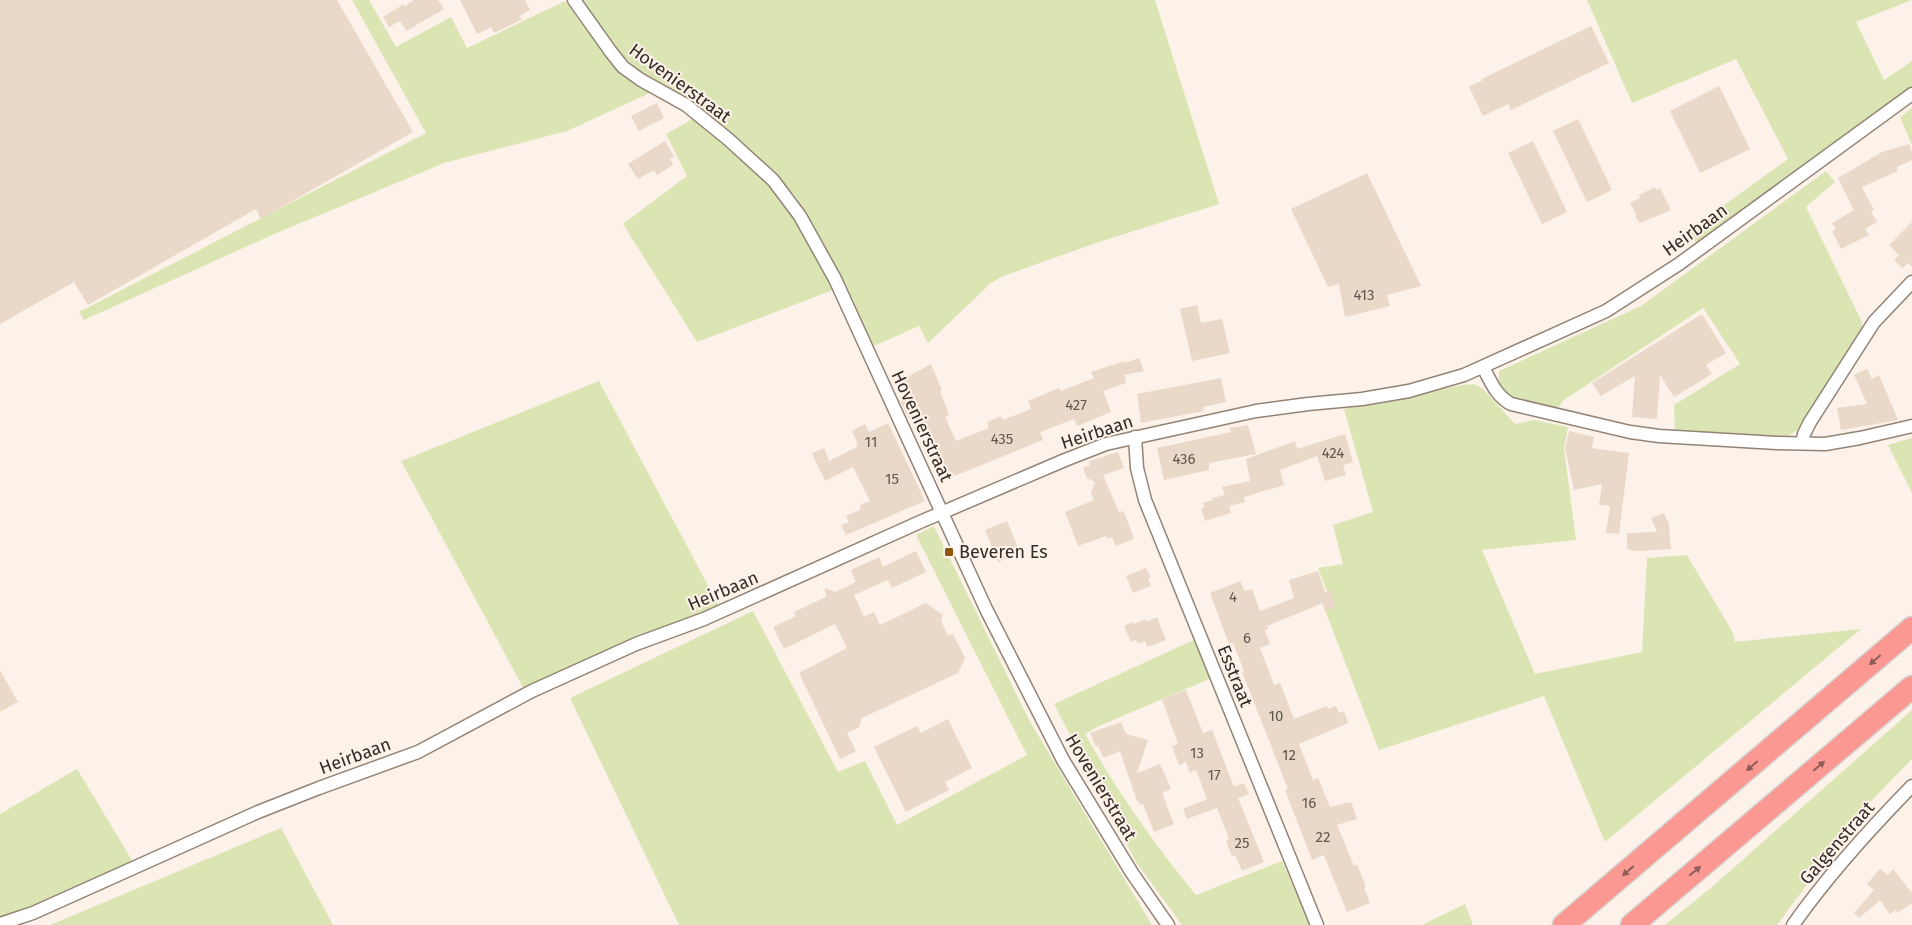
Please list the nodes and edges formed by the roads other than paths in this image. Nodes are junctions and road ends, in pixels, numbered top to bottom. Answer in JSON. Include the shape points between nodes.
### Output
{"nodes":[{"id":1,"x":574,"y":0,"type":"edge"},
{"id":2,"x":1912,"y":94,"type":"edge"},
{"id":3,"x":1912,"y":282,"type":"edge"},
{"id":4,"x":1483,"y":367,"type":"junction"},
{"id":5,"x":1912,"y":426,"type":"edge"},
{"id":6,"x":1135,"y":437,"type":"junction"},
{"id":7,"x":1802,"y":443,"type":"junction"},
{"id":8,"x":943,"y":513,"type":"junction"},
{"id":9,"x":1912,"y":628,"type":"edge"},
{"id":10,"x":1912,"y":687,"type":"edge"},
{"id":11,"x":1912,"y":786,"type":"edge"},
{"id":12,"x":0,"y":924,"type":"edge"},
{"id":13,"x":1168,"y":925,"type":"edge"},
{"id":14,"x":1317,"y":925,"type":"edge"},
{"id":15,"x":1564,"y":925,"type":"edge"},
{"id":16,"x":1632,"y":925,"type":"edge"},
{"id":17,"x":1793,"y":925,"type":"edge"}],
"edges":[{"from":1,"to":8,"type":"street","name":"Hovenierstraat","via":[[623,67],[686,105],[728,139],[773,180],[800,216],[835,279]]},
{"from":2,"to":4,"type":"street","name":"Heirbaan","via":[[1679,264],[1606,310]]},
{"from":3,"to":7,"type":"street","via":[[1874,322],[1810,422]]},
{"from":4,"to":6,"type":"street","name":"Heirbaan","via":[[1409,391],[1256,411]]},
{"from":4,"to":7,"type":"street","via":[[1502,399],[1522,408],[1659,436]]},
{"from":5,"to":7,"type":"street","via":[[1824,444]]},
{"from":6,"to":8,"type":"street","name":"Heirbaan","via":[[1065,460]]},
{"from":6,"to":14,"type":"street","name":"Esstraat","via":[[1137,468],[1145,500]]},
{"from":8,"to":12,"type":"street","name":"Heirbaan","via":[[704,619],[610,656],[532,692],[418,752],[258,812],[33,913]]},
{"from":8,"to":13,"type":"street","name":"Hovenierstraat","via":[[986,609],[1063,760]]},
{"from":9,"to":15,"type":"highway","one_way":true},
{"from":16,"to":10,"type":"highway","one_way":true},
{"from":11,"to":17,"type":"street","name":"Galgenstraat","via":[[1824,882]]}]}
